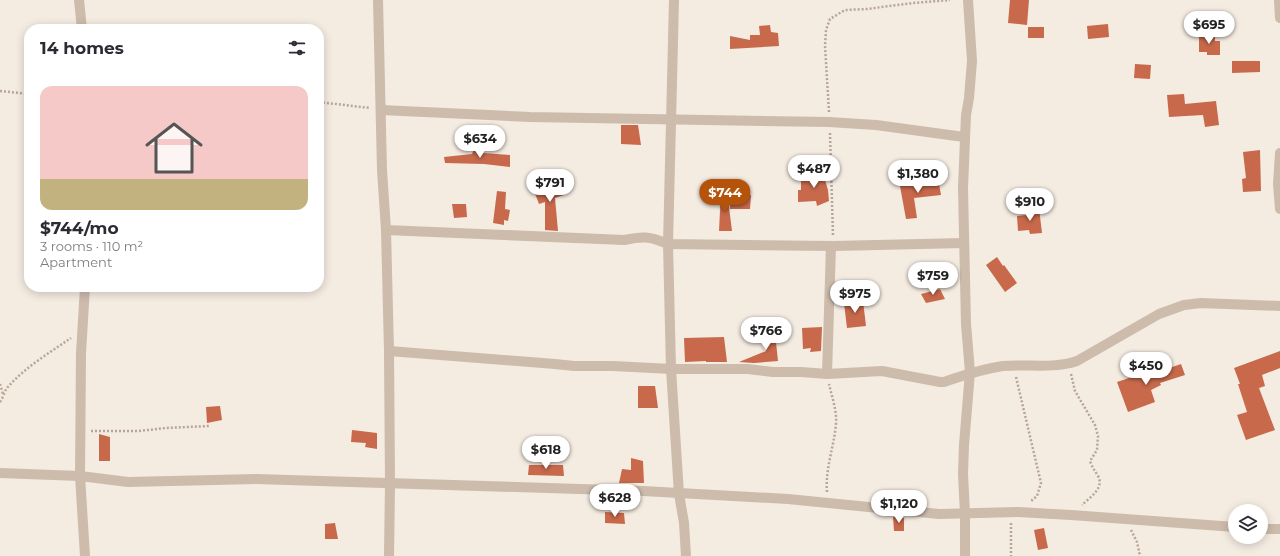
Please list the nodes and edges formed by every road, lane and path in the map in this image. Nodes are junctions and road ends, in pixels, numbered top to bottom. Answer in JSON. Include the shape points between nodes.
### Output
{"nodes":[{"id":1,"x":79,"y":0,"type":"edge"},
{"id":2,"x":378,"y":0,"type":"edge"},
{"id":3,"x":674,"y":0,"type":"edge"},
{"id":4,"x":950,"y":0,"type":"edge"},
{"id":5,"x":968,"y":0,"type":"edge"},
{"id":6,"x":1279,"y":0,"type":"edge"},
{"id":7,"x":1280,"y":18,"type":"edge"},
{"id":8,"x":81,"y":24,"type":"edge"},
{"id":9,"x":0,"y":91,"type":"edge"},
{"id":10,"x":24,"y":93,"type":"edge"},
{"id":11,"x":324,"y":103,"type":"edge"},
{"id":12,"x":381,"y":110,"type":"junction"},
{"id":13,"x":672,"y":119,"type":"junction"},
{"id":14,"x":829,"y":122,"type":"junction"},
{"id":15,"x":964,"y":137,"type":"junction"},
{"id":16,"x":1280,"y":153,"type":"edge"},
{"id":17,"x":1280,"y":209,"type":"edge"},
{"id":18,"x":386,"y":230,"type":"junction"},
{"id":19,"x":964,"y":243,"type":"junction"},
{"id":20,"x":668,"y":244,"type":"junction"},
{"id":21,"x":833,"y":246,"type":"junction"},
{"id":22,"x":85,"y":292,"type":"edge"},
{"id":23,"x":1280,"y":306,"type":"edge"},
{"id":24,"x":82,"y":329,"type":"junction"},
{"id":25,"x":389,"y":351,"type":"junction"},
{"id":26,"x":1069,"y":364,"type":"junction"},
{"id":27,"x":1014,"y":366,"type":"junction"},
{"id":28,"x":671,"y":369,"type":"junction"},
{"id":29,"x":970,"y":372,"type":"junction"},
{"id":30,"x":827,"y":374,"type":"junction"},
{"id":31,"x":0,"y":384,"type":"edge"},
{"id":32,"x":4,"y":395,"type":"junction"},
{"id":33,"x":0,"y":402,"type":"edge"},
{"id":34,"x":208,"y":426,"type":"dead end"},
{"id":35,"x":80,"y":431,"type":"junction"},
{"id":36,"x":0,"y":473,"type":"edge"},
{"id":37,"x":80,"y":476,"type":"junction"},
{"id":38,"x":390,"y":484,"type":"junction"},
{"id":39,"x":679,"y":494,"type":"junction"},
{"id":40,"x":827,"y":502,"type":"junction"},
{"id":41,"x":1014,"y":512,"type":"junction"},
{"id":42,"x":965,"y":514,"type":"junction"},
{"id":43,"x":1071,"y":515,"type":"junction"},
{"id":44,"x":1120,"y":518,"type":"junction"},
{"id":45,"x":1228,"y":526,"type":"edge"},
{"id":46,"x":1268,"y":529,"type":"edge"},
{"id":47,"x":1280,"y":529,"type":"edge"},
{"id":48,"x":85,"y":556,"type":"edge"},
{"id":49,"x":389,"y":556,"type":"edge"},
{"id":50,"x":686,"y":556,"type":"edge"},
{"id":51,"x":965,"y":556,"type":"edge"},
{"id":52,"x":1011,"y":556,"type":"edge"},
{"id":53,"x":1140,"y":556,"type":"edge"}],
"edges":[{"from":1,"to":8,"type":"street"},
{"from":2,"to":12,"type":"street"},
{"from":3,"to":13,"type":"street"},
{"from":4,"to":14,"type":"path","via":[[845,10],[830,19],[825,46]]},
{"from":5,"to":15,"type":"street","via":[[972,61]]},
{"from":6,"to":7,"type":"street"},
{"from":9,"to":10,"type":"path"},
{"from":11,"to":12,"type":"path"},
{"from":12,"to":13,"type":"street","via":[[530,117]]},
{"from":12,"to":18,"type":"street"},
{"from":13,"to":14,"type":"street"},
{"from":13,"to":20,"type":"street"},
{"from":14,"to":15,"type":"street","via":[[876,125]]},
{"from":14,"to":21,"type":"path"},
{"from":15,"to":19,"type":"street"},
{"from":16,"to":17,"type":"street"},
{"from":18,"to":20,"type":"street","via":[[624,240],[641,237],[654,238]]},
{"from":18,"to":25,"type":"street"},
{"from":19,"to":21,"type":"street"},
{"from":19,"to":29,"type":"street"},
{"from":20,"to":21,"type":"street"},
{"from":20,"to":28,"type":"street"},
{"from":21,"to":30,"type":"street"},
{"from":22,"to":24,"type":"street"},
{"from":23,"to":26,"type":"street","via":[[1184,304],[1159,314]]},
{"from":24,"to":32,"type":"path","via":[[32,366],[6,390]]},
{"from":24,"to":35,"type":"street"},
{"from":25,"to":28,"type":"street","via":[[574,366]]},
{"from":25,"to":38,"type":"street"},
{"from":26,"to":27,"type":"street"},
{"from":26,"to":43,"type":"path","via":[[1075,391],[1097,431],[1098,450],[1090,461],[1100,479],[1094,494]]},
{"from":27,"to":29,"type":"street"},
{"from":27,"to":41,"type":"path","via":[[1041,483],[1037,496]]},
{"from":28,"to":30,"type":"street","via":[[748,369]]},
{"from":28,"to":39,"type":"street"},
{"from":29,"to":30,"type":"street","via":[[944,382],[882,371]]},
{"from":29,"to":42,"type":"street","via":[[964,445]]},
{"from":30,"to":40,"type":"path","via":[[836,424],[827,473]]},
{"from":31,"to":32,"type":"path"},
{"from":32,"to":33,"type":"path"},
{"from":34,"to":35,"type":"path","via":[[139,431]]},
{"from":35,"to":37,"type":"street"},
{"from":36,"to":37,"type":"street"},
{"from":37,"to":38,"type":"street","via":[[128,482],[256,479]]},
{"from":37,"to":48,"type":"street"},
{"from":38,"to":39,"type":"street"},
{"from":38,"to":49,"type":"street"},
{"from":39,"to":40,"type":"street"},
{"from":39,"to":50,"type":"street"},
{"from":40,"to":42,"type":"street","via":[[892,510]]},
{"from":41,"to":42,"type":"street"},
{"from":41,"to":43,"type":"street"},
{"from":41,"to":52,"type":"path"},
{"from":42,"to":51,"type":"street"},
{"from":43,"to":44,"type":"street"},
{"from":44,"to":45,"type":"street"},
{"from":44,"to":53,"type":"path","via":[[1133,534]]},
{"from":46,"to":47,"type":"street"}]}
